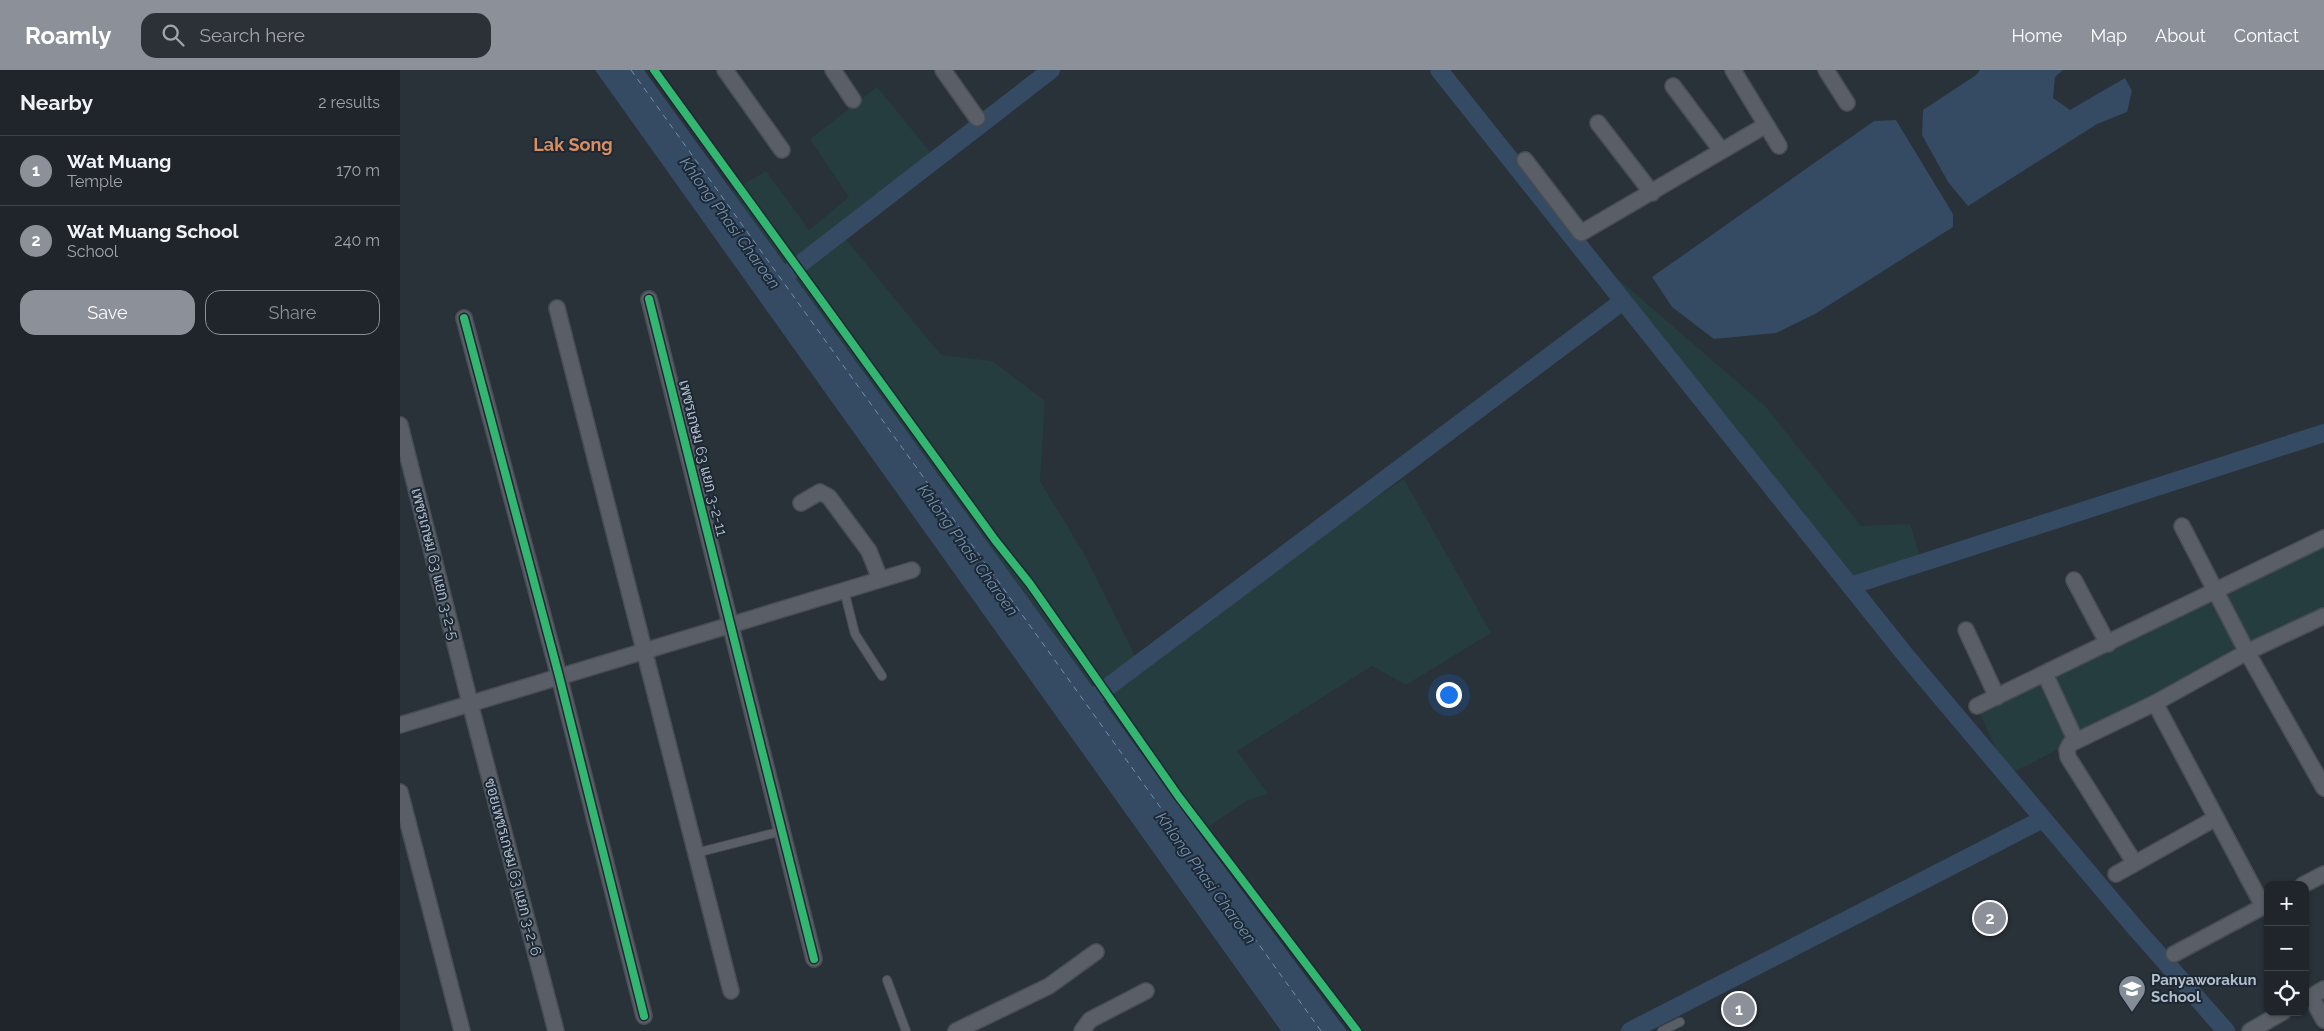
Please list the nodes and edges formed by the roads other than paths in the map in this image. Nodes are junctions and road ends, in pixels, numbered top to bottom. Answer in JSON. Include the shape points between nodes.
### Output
{"nodes":[{"id":1,"x":725,"y":70,"type":"edge"},
{"id":2,"x":832,"y":70,"type":"edge"},
{"id":3,"x":943,"y":70,"type":"edge"},
{"id":4,"x":1733,"y":70,"type":"edge"},
{"id":5,"x":1826,"y":70,"type":"edge"},
{"id":6,"x":1673,"y":86,"type":"dead end"},
{"id":7,"x":853,"y":100,"type":"dead end"},
{"id":8,"x":1847,"y":103,"type":"dead end"},
{"id":9,"x":977,"y":118,"type":"dead end"},
{"id":10,"x":1598,"y":123,"type":"dead end"},
{"id":11,"x":1766,"y":124,"type":"junction"},
{"id":12,"x":1779,"y":146,"type":"dead end"},
{"id":13,"x":782,"y":150,"type":"dead end"},
{"id":14,"x":1721,"y":150,"type":"junction"},
{"id":15,"x":1525,"y":160,"type":"dead end"},
{"id":16,"x":1652,"y":193,"type":"junction"},
{"id":17,"x":649,"y":299,"type":"dead end"},
{"id":18,"x":557,"y":308,"type":"dead end"},
{"id":19,"x":464,"y":318,"type":"dead end"},
{"id":20,"x":400,"y":425,"type":"edge"},
{"id":21,"x":800,"y":503,"type":"dead end"},
{"id":22,"x":2182,"y":526,"type":"dead end"},
{"id":23,"x":2324,"y":538,"type":"edge"},
{"id":24,"x":912,"y":570,"type":"dead end"},
{"id":25,"x":880,"y":579,"type":"junction"},
{"id":26,"x":2074,"y":580,"type":"dead end"},
{"id":27,"x":844,"y":590,"type":"junction"},
{"id":28,"x":2215,"y":592,"type":"junction"},
{"id":29,"x":2324,"y":616,"type":"edge"},
{"id":30,"x":731,"y":624,"type":"junction"},
{"id":31,"x":1966,"y":630,"type":"dead end"},
{"id":32,"x":2108,"y":644,"type":"junction"},
{"id":33,"x":644,"y":651,"type":"junction"},
{"id":34,"x":2247,"y":652,"type":"junction"},
{"id":35,"x":2045,"y":674,"type":"junction"},
{"id":36,"x":559,"y":676,"type":"junction"},
{"id":37,"x":882,"y":676,"type":"dead end"},
{"id":38,"x":1997,"y":697,"type":"junction"},
{"id":39,"x":2155,"y":702,"type":"junction"},
{"id":40,"x":470,"y":703,"type":"junction"},
{"id":41,"x":1977,"y":706,"type":"dead end"},
{"id":42,"x":400,"y":724,"type":"edge"},
{"id":43,"x":2076,"y":741,"type":"junction"},
{"id":44,"x":2324,"y":788,"type":"edge"},
{"id":45,"x":400,"y":792,"type":"edge"},
{"id":46,"x":2216,"y":818,"type":"junction"},
{"id":47,"x":782,"y":831,"type":"junction"},
{"id":48,"x":696,"y":853,"type":"junction"},
{"id":49,"x":2134,"y":862,"type":"junction"},
{"id":50,"x":2116,"y":874,"type":"dead end"},
{"id":51,"x":2324,"y":874,"type":"edge"},
{"id":52,"x":2309,"y":882,"type":"edge"},
{"id":53,"x":2264,"y":902,"type":"edge"},
{"id":54,"x":2264,"y":906,"type":"edge"},
{"id":55,"x":1096,"y":952,"type":"dead end"},
{"id":56,"x":2174,"y":954,"type":"dead end"},
{"id":57,"x":814,"y":959,"type":"dead end"},
{"id":58,"x":887,"y":980,"type":"dead end"},
{"id":59,"x":731,"y":991,"type":"dead end"},
{"id":60,"x":1146,"y":991,"type":"dead end"},
{"id":61,"x":2313,"y":995,"type":"edge"},
{"id":62,"x":644,"y":1016,"type":"dead end"},
{"id":63,"x":2276,"y":1016,"type":"edge"},
{"id":64,"x":2324,"y":1020,"type":"edge"},
{"id":65,"x":1680,"y":1022,"type":"dead end"},
{"id":66,"x":462,"y":1031,"type":"edge"},
{"id":67,"x":556,"y":1031,"type":"edge"},
{"id":68,"x":906,"y":1031,"type":"edge"},
{"id":69,"x":956,"y":1031,"type":"edge"},
{"id":70,"x":1082,"y":1031,"type":"edge"},
{"id":71,"x":1662,"y":1031,"type":"edge"},
{"id":72,"x":2250,"y":1031,"type":"edge"}],
"edges":[{"from":1,"to":13,"type":"street"},
{"from":2,"to":7,"type":"street"},
{"from":3,"to":9,"type":"street"},
{"from":4,"to":11,"type":"street"},
{"from":5,"to":8,"type":"street"},
{"from":6,"to":14,"type":"street"},
{"from":10,"to":16,"type":"street"},
{"from":11,"to":12,"type":"street"},
{"from":11,"to":14,"type":"street"},
{"from":14,"to":16,"type":"street"},
{"from":15,"to":16,"type":"street","via":[[1581,233]]},
{"from":17,"to":30,"type":"street","name":"เพชรเกษม 63 แยก 3-2-11"},
{"from":18,"to":33,"type":"street"},
{"from":19,"to":36,"type":"street"},
{"from":20,"to":40,"type":"street","name":"เพชรเกษม 63 แยก 3-2-5"},
{"from":21,"to":25,"type":"street","via":[[820,492],[829,497],[869,551]]},
{"from":22,"to":28,"type":"street"},
{"from":23,"to":28,"type":"street"},
{"from":24,"to":25,"type":"street"},
{"from":25,"to":27,"type":"street"},
{"from":26,"to":32,"type":"street"},
{"from":27,"to":30,"type":"street"},
{"from":27,"to":37,"type":"lane","via":[[856,634]]},
{"from":28,"to":32,"type":"street"},
{"from":28,"to":34,"type":"street"},
{"from":29,"to":34,"type":"street"},
{"from":30,"to":33,"type":"street"},
{"from":30,"to":47,"type":"street","name":"เพชรเกษม 63 แยก 3-2-11"},
{"from":31,"to":38,"type":"street"},
{"from":32,"to":35,"type":"street"},
{"from":33,"to":36,"type":"street"},
{"from":33,"to":48,"type":"street"},
{"from":34,"to":39,"type":"street"},
{"from":34,"to":44,"type":"street"},
{"from":35,"to":38,"type":"street"},
{"from":35,"to":43,"type":"street"},
{"from":36,"to":40,"type":"street"},
{"from":36,"to":62,"type":"street"},
{"from":38,"to":41,"type":"street"},
{"from":39,"to":43,"type":"street"},
{"from":39,"to":46,"type":"street"},
{"from":40,"to":42,"type":"street"},
{"from":40,"to":67,"type":"street","name":"ซอยเพชรเกษม 63 แยก 3-2-6"},
{"from":43,"to":49,"type":"street","via":[[2067,750],[2068,757]]},
{"from":45,"to":66,"type":"street"},
{"from":46,"to":49,"type":"street"},
{"from":46,"to":53,"type":"street"},
{"from":47,"to":48,"type":"lane"},
{"from":47,"to":57,"type":"street","name":"เพชรเกษม 63 แยก 3-2-11"},
{"from":48,"to":59,"type":"street"},
{"from":49,"to":50,"type":"street"},
{"from":51,"to":52,"type":"street"},
{"from":54,"to":56,"type":"street"},
{"from":55,"to":69,"type":"street","via":[[1049,986]]},
{"from":58,"to":68,"type":"lane"},
{"from":60,"to":70,"type":"street","via":[[1090,1020]]},
{"from":61,"to":64,"type":"street"},
{"from":63,"to":72,"type":"street"},
{"from":65,"to":71,"type":"lane"}]}
